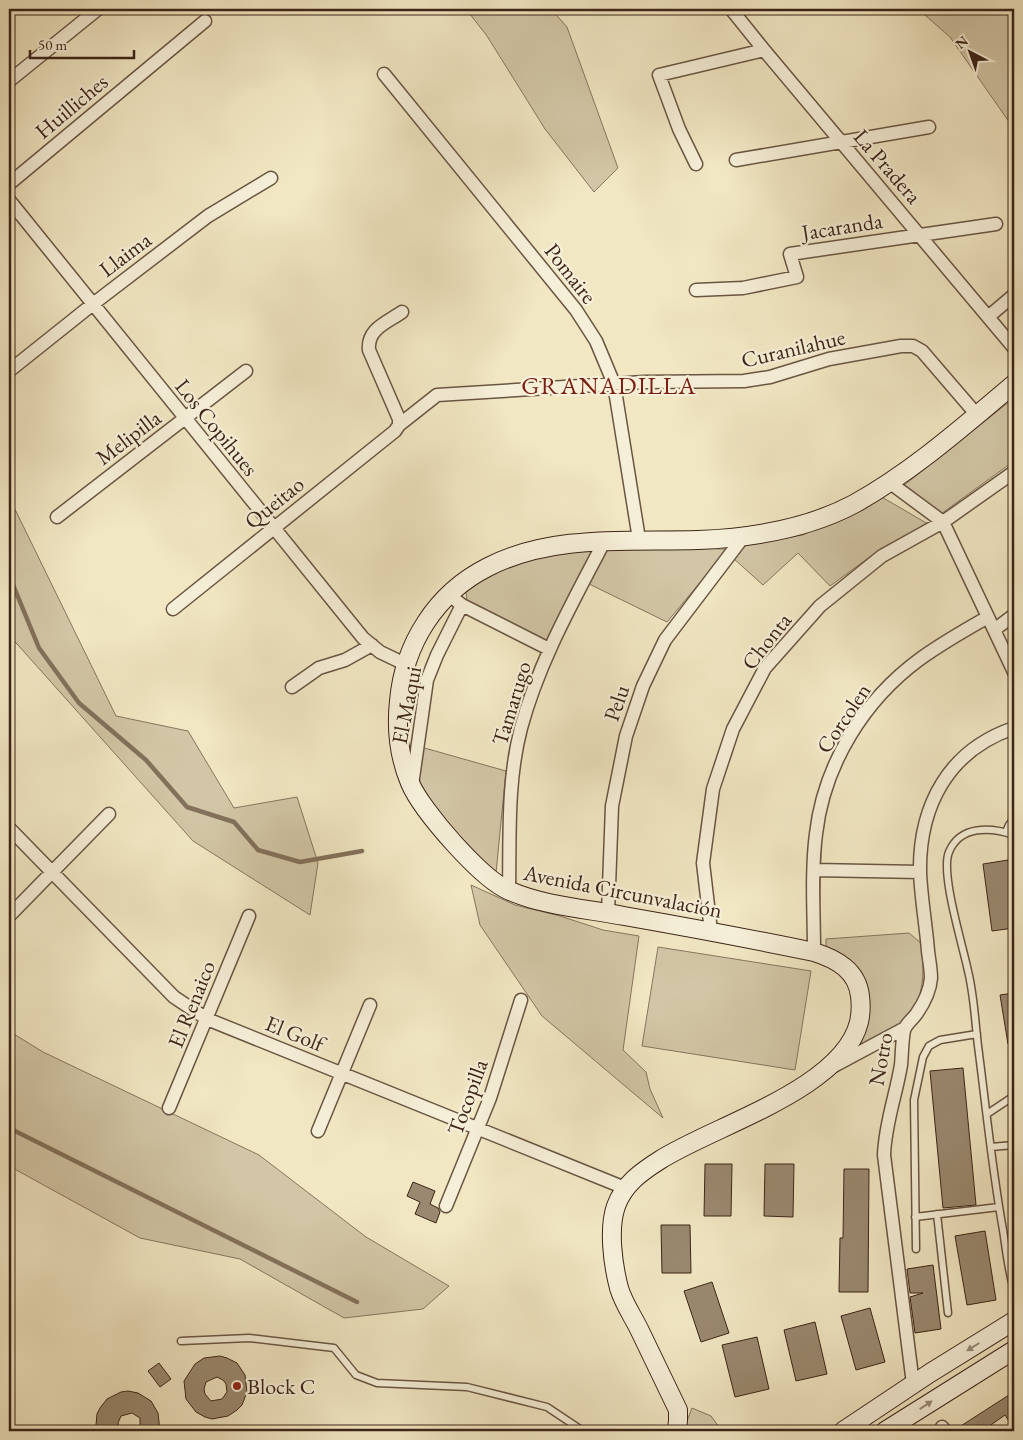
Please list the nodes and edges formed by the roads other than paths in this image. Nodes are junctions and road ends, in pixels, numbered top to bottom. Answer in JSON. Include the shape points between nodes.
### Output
{"nodes":[{"id":1,"x":98,"y":9,"type":"edge"},
{"id":2,"x":731,"y":9,"type":"edge"},
{"id":3,"x":205,"y":21,"type":"dead end"},
{"id":4,"x":764,"y":50,"type":"junction"},
{"id":5,"x":384,"y":74,"type":"dead end"},
{"id":6,"x":9,"y":81,"type":"edge"},
{"id":7,"x":929,"y":127,"type":"dead end"},
{"id":8,"x":841,"y":142,"type":"junction"},
{"id":9,"x":736,"y":160,"type":"dead end"},
{"id":10,"x":696,"y":164,"type":"dead end"},
{"id":11,"x":271,"y":178,"type":"dead end"},
{"id":12,"x":9,"y":184,"type":"edge"},
{"id":13,"x":9,"y":200,"type":"edge"},
{"id":14,"x":996,"y":224,"type":"dead end"},
{"id":15,"x":920,"y":234,"type":"junction"},
{"id":16,"x":696,"y":290,"type":"dead end"},
{"id":17,"x":1014,"y":295,"type":"edge"},
{"id":18,"x":93,"y":304,"type":"junction"},
{"id":19,"x":402,"y":312,"type":"dead end"},
{"id":20,"x":988,"y":316,"type":"junction"},
{"id":21,"x":1014,"y":348,"type":"edge"},
{"id":22,"x":9,"y":371,"type":"edge"},
{"id":23,"x":246,"y":372,"type":"dead end"},
{"id":24,"x":614,"y":384,"type":"junction"},
{"id":25,"x":1014,"y":384,"type":"edge"},
{"id":26,"x":437,"y":395,"type":"joint"},
{"id":27,"x":977,"y":415,"type":"junction"},
{"id":28,"x":185,"y":419,"type":"junction"},
{"id":29,"x":399,"y":426,"type":"junction"},
{"id":30,"x":1014,"y":472,"type":"edge"},
{"id":31,"x":889,"y":482,"type":"junction"},
{"id":32,"x":57,"y":517,"type":"dead end"},
{"id":33,"x":943,"y":522,"type":"junction"},
{"id":34,"x":273,"y":528,"type":"junction"},
{"id":35,"x":744,"y":536,"type":"junction"},
{"id":36,"x":639,"y":539,"type":"junction"},
{"id":37,"x":605,"y":540,"type":"junction"},
{"id":38,"x":456,"y":600,"type":"junction"},
{"id":39,"x":174,"y":609,"type":"dead end"},
{"id":40,"x":1014,"y":615,"type":"edge"},
{"id":41,"x":988,"y":617,"type":"junction"},
{"id":42,"x":994,"y":630,"type":"junction"},
{"id":43,"x":372,"y":645,"type":"junction"},
{"id":44,"x":549,"y":650,"type":"junction"},
{"id":45,"x":406,"y":664,"type":"junction"},
{"id":46,"x":1014,"y":672,"type":"edge"},
{"id":47,"x":292,"y":687,"type":"dead end"},
{"id":48,"x":1014,"y":728,"type":"edge"},
{"id":49,"x":412,"y":788,"type":"junction"},
{"id":50,"x":109,"y":814,"type":"dead end"},
{"id":51,"x":1014,"y":818,"type":"edge"},
{"id":52,"x":9,"y":828,"type":"edge"},
{"id":53,"x":1006,"y":832,"type":"junction"},
{"id":54,"x":1014,"y":835,"type":"edge"},
{"id":55,"x":814,"y":870,"type":"junction"},
{"id":56,"x":920,"y":872,"type":"junction"},
{"id":57,"x":53,"y":873,"type":"junction"},
{"id":58,"x":509,"y":891,"type":"junction"},
{"id":59,"x":608,"y":913,"type":"junction"},
{"id":60,"x":9,"y":916,"type":"edge"},
{"id":61,"x":249,"y":916,"type":"dead end"},
{"id":62,"x":711,"y":931,"type":"junction"},
{"id":63,"x":814,"y":952,"type":"junction"},
{"id":64,"x":522,"y":1000,"type":"dead end"},
{"id":65,"x":370,"y":1005,"type":"dead end"},
{"id":66,"x":207,"y":1019,"type":"junction"},
{"id":67,"x":905,"y":1028,"type":"junction"},
{"id":68,"x":977,"y":1034,"type":"junction"},
{"id":69,"x":825,"y":1070,"type":"junction"},
{"id":70,"x":343,"y":1074,"type":"junction"},
{"id":71,"x":1014,"y":1096,"type":"edge"},
{"id":72,"x":169,"y":1108,"type":"dead end"},
{"id":73,"x":987,"y":1114,"type":"junction"},
{"id":74,"x":478,"y":1128,"type":"junction"},
{"id":75,"x":318,"y":1131,"type":"dead end"},
{"id":76,"x":1014,"y":1145,"type":"edge"},
{"id":77,"x":991,"y":1147,"type":"junction"},
{"id":78,"x":625,"y":1188,"type":"junction"},
{"id":79,"x":446,"y":1206,"type":"dead end"},
{"id":80,"x":999,"y":1207,"type":"junction"},
{"id":81,"x":937,"y":1214,"type":"junction"},
{"id":82,"x":915,"y":1217,"type":"junction"},
{"id":83,"x":916,"y":1248,"type":"dead end"},
{"id":84,"x":1014,"y":1289,"type":"edge"},
{"id":85,"x":948,"y":1313,"type":"dead end"},
{"id":86,"x":1014,"y":1321,"type":"edge"},
{"id":87,"x":181,"y":1341,"type":"dead end"},
{"id":88,"x":1014,"y":1350,"type":"edge"},
{"id":89,"x":913,"y":1384,"type":"junction"},
{"id":90,"x":583,"y":1431,"type":"edge"},
{"id":91,"x":677,"y":1431,"type":"edge"},
{"id":92,"x":843,"y":1431,"type":"edge"},
{"id":93,"x":885,"y":1431,"type":"edge"}],
"edges":[{"from":1,"to":6,"type":"street"},
{"from":2,"to":4,"type":"street","name":"La Pradera"},
{"from":3,"to":12,"type":"street","name":"Huilliches"},
{"from":4,"to":8,"type":"street","name":"La Pradera"},
{"from":4,"to":10,"type":"street","via":[[659,75]]},
{"from":5,"to":24,"type":"street","name":"Pomaire","via":[[576,310],[596,341]]},
{"from":7,"to":8,"type":"street"},
{"from":8,"to":9,"type":"street"},
{"from":8,"to":15,"type":"street","name":"La Pradera"},
{"from":11,"to":18,"type":"street","name":"Llaima","via":[[208,216]]},
{"from":13,"to":18,"type":"street","name":"Los Copihues"},
{"from":14,"to":15,"type":"street","name":"Jacaranda"},
{"from":15,"to":16,"type":"street","name":"Jacaranda","via":[[790,254],[797,277],[743,288]]},
{"from":15,"to":20,"type":"street","name":"La Pradera"},
{"from":17,"to":20,"type":"street"},
{"from":18,"to":22,"type":"street","name":"Llaima"},
{"from":18,"to":28,"type":"street","name":"Los Copihues"},
{"from":19,"to":29,"type":"street","via":[[372,332],[368,340]]},
{"from":20,"to":21,"type":"street","name":"La Pradera"},
{"from":23,"to":28,"type":"street","name":"Melipilla"},
{"from":24,"to":26,"type":"street","name":"Curanilahue"},
{"from":24,"to":27,"type":"street","name":"Curanilahue","via":[[744,381],[770,377],[829,359],[913,346],[922,351]]},
{"from":24,"to":36,"type":"street","name":"Pomaire"},
{"from":25,"to":27,"type":"street","name":"Avenida Circunvalación"},
{"from":26,"to":29,"type":"street","name":"Queitao"},
{"from":27,"to":31,"type":"street","name":"Avenida Circunvalación"},
{"from":28,"to":32,"type":"street","name":"Melipilla"},
{"from":28,"to":34,"type":"street","name":"Los Copihues"},
{"from":29,"to":34,"type":"street","name":"Queitao"},
{"from":30,"to":33,"type":"street","name":"Chonta"},
{"from":31,"to":33,"type":"street"},
{"from":31,"to":35,"type":"street","name":"Avenida Circunvalación","via":[[826,516],[772,532]]},
{"from":33,"to":41,"type":"street"},
{"from":33,"to":62,"type":"street","name":"Chonta","via":[[882,556],[820,606],[765,668],[733,729],[713,789],[703,863]]},
{"from":34,"to":39,"type":"street","name":"Queitao"},
{"from":34,"to":43,"type":"street","name":"Los Copihues"},
{"from":35,"to":36,"type":"street","name":"Avenida Circunvalación","via":[[699,540]]},
{"from":35,"to":59,"type":"street","name":"Pelu","via":[[665,640],[643,686],[626,736],[612,806]]},
{"from":36,"to":37,"type":"street","name":"Avenida Circunvalación"},
{"from":37,"to":38,"type":"street","name":"Avenida Circunvalación","via":[[541,549],[510,558],[467,580]]},
{"from":37,"to":44,"type":"street","name":"Tamarugo"},
{"from":38,"to":44,"type":"street"},
{"from":38,"to":45,"type":"street","name":"Avenida Circunvalación","via":[[433,612],[418,633]]},
{"from":38,"to":49,"type":"street","name":"El Maqui","via":[[428,680]]},
{"from":40,"to":42,"type":"street"},
{"from":41,"to":42,"type":"street"},
{"from":41,"to":55,"type":"street","name":"Corcolen","via":[[919,660],[868,709],[842,748],[825,788],[816,833]]},
{"from":42,"to":46,"type":"street"},
{"from":43,"to":45,"type":"street","name":"Los Copihues"},
{"from":43,"to":47,"type":"street","via":[[345,660],[319,668]]},
{"from":44,"to":58,"type":"street","name":"Tamarugo","via":[[521,728],[512,780]]},
{"from":45,"to":49,"type":"street","name":"Avenida Circunvalación","via":[[400,688],[398,725],[404,767]]},
{"from":48,"to":56,"type":"street","name":"Notro","via":[[967,753],[938,788],[924,830]]},
{"from":49,"to":58,"type":"street","name":"Avenida Circunvalación","via":[[467,857]]},
{"from":50,"to":57,"type":"street"},
{"from":51,"to":53,"type":"lane"},
{"from":52,"to":57,"type":"street","name":"El Golf"},
{"from":53,"to":54,"type":"lane"},
{"from":53,"to":68,"type":"lane","via":[[991,829],[967,832],[948,854],[949,889],[969,973]]},
{"from":55,"to":56,"type":"street"},
{"from":55,"to":63,"type":"street","name":"Corcolen"},
{"from":56,"to":67,"type":"street","name":"Notro","via":[[931,978],[927,996]]},
{"from":57,"to":60,"type":"street"},
{"from":57,"to":66,"type":"street","name":"El Golf","via":[[174,997]]},
{"from":58,"to":59,"type":"street","name":"Avenida Circunvalación","via":[[558,905]]},
{"from":59,"to":62,"type":"street","name":"Avenida Circunvalación"},
{"from":61,"to":66,"type":"street","name":"El Renaico"},
{"from":62,"to":63,"type":"street","name":"Avenida Circunvalación"},
{"from":63,"to":69,"type":"street","name":"Avenida Circunvalación","via":[[841,963],[853,975],[861,1006],[853,1038]]},
{"from":64,"to":74,"type":"street","name":"Tocopilla"},
{"from":65,"to":70,"type":"street"},
{"from":66,"to":70,"type":"street","name":"El Golf"},
{"from":66,"to":72,"type":"street","name":"El Renaico"},
{"from":67,"to":69,"type":"street"},
{"from":67,"to":89,"type":"street","name":"Notro","via":[[884,1155]]},
{"from":68,"to":73,"type":"lane"},
{"from":68,"to":82,"type":"lane","via":[[940,1040],[929,1046],[923,1057],[914,1100]]},
{"from":69,"to":78,"type":"street","name":"Avenida Circunvalación","via":[[779,1101],[677,1149]]},
{"from":70,"to":74,"type":"street","name":"El Golf"},
{"from":70,"to":75,"type":"street"},
{"from":71,"to":73,"type":"lane"},
{"from":73,"to":77,"type":"lane"},
{"from":74,"to":78,"type":"street","name":"El Golf"},
{"from":74,"to":79,"type":"street","name":"Tocopilla"},
{"from":76,"to":77,"type":"lane"},
{"from":77,"to":80,"type":"lane"},
{"from":78,"to":91,"type":"street","name":"Avenida Circunvalación","via":[[613,1218],[613,1259],[620,1289],[678,1410]]},
{"from":80,"to":81,"type":"lane"},
{"from":80,"to":84,"type":"lane"},
{"from":81,"to":82,"type":"lane"},
{"from":81,"to":85,"type":"lane"},
{"from":82,"to":83,"type":"lane"},
{"from":86,"to":89,"type":"street","one_way":true},
{"from":87,"to":90,"type":"lane","via":[[249,1338],[334,1348],[356,1375],[378,1382],[467,1387],[548,1407]]},
{"from":93,"to":88,"type":"street","one_way":true},
{"from":89,"to":92,"type":"street"}]}
